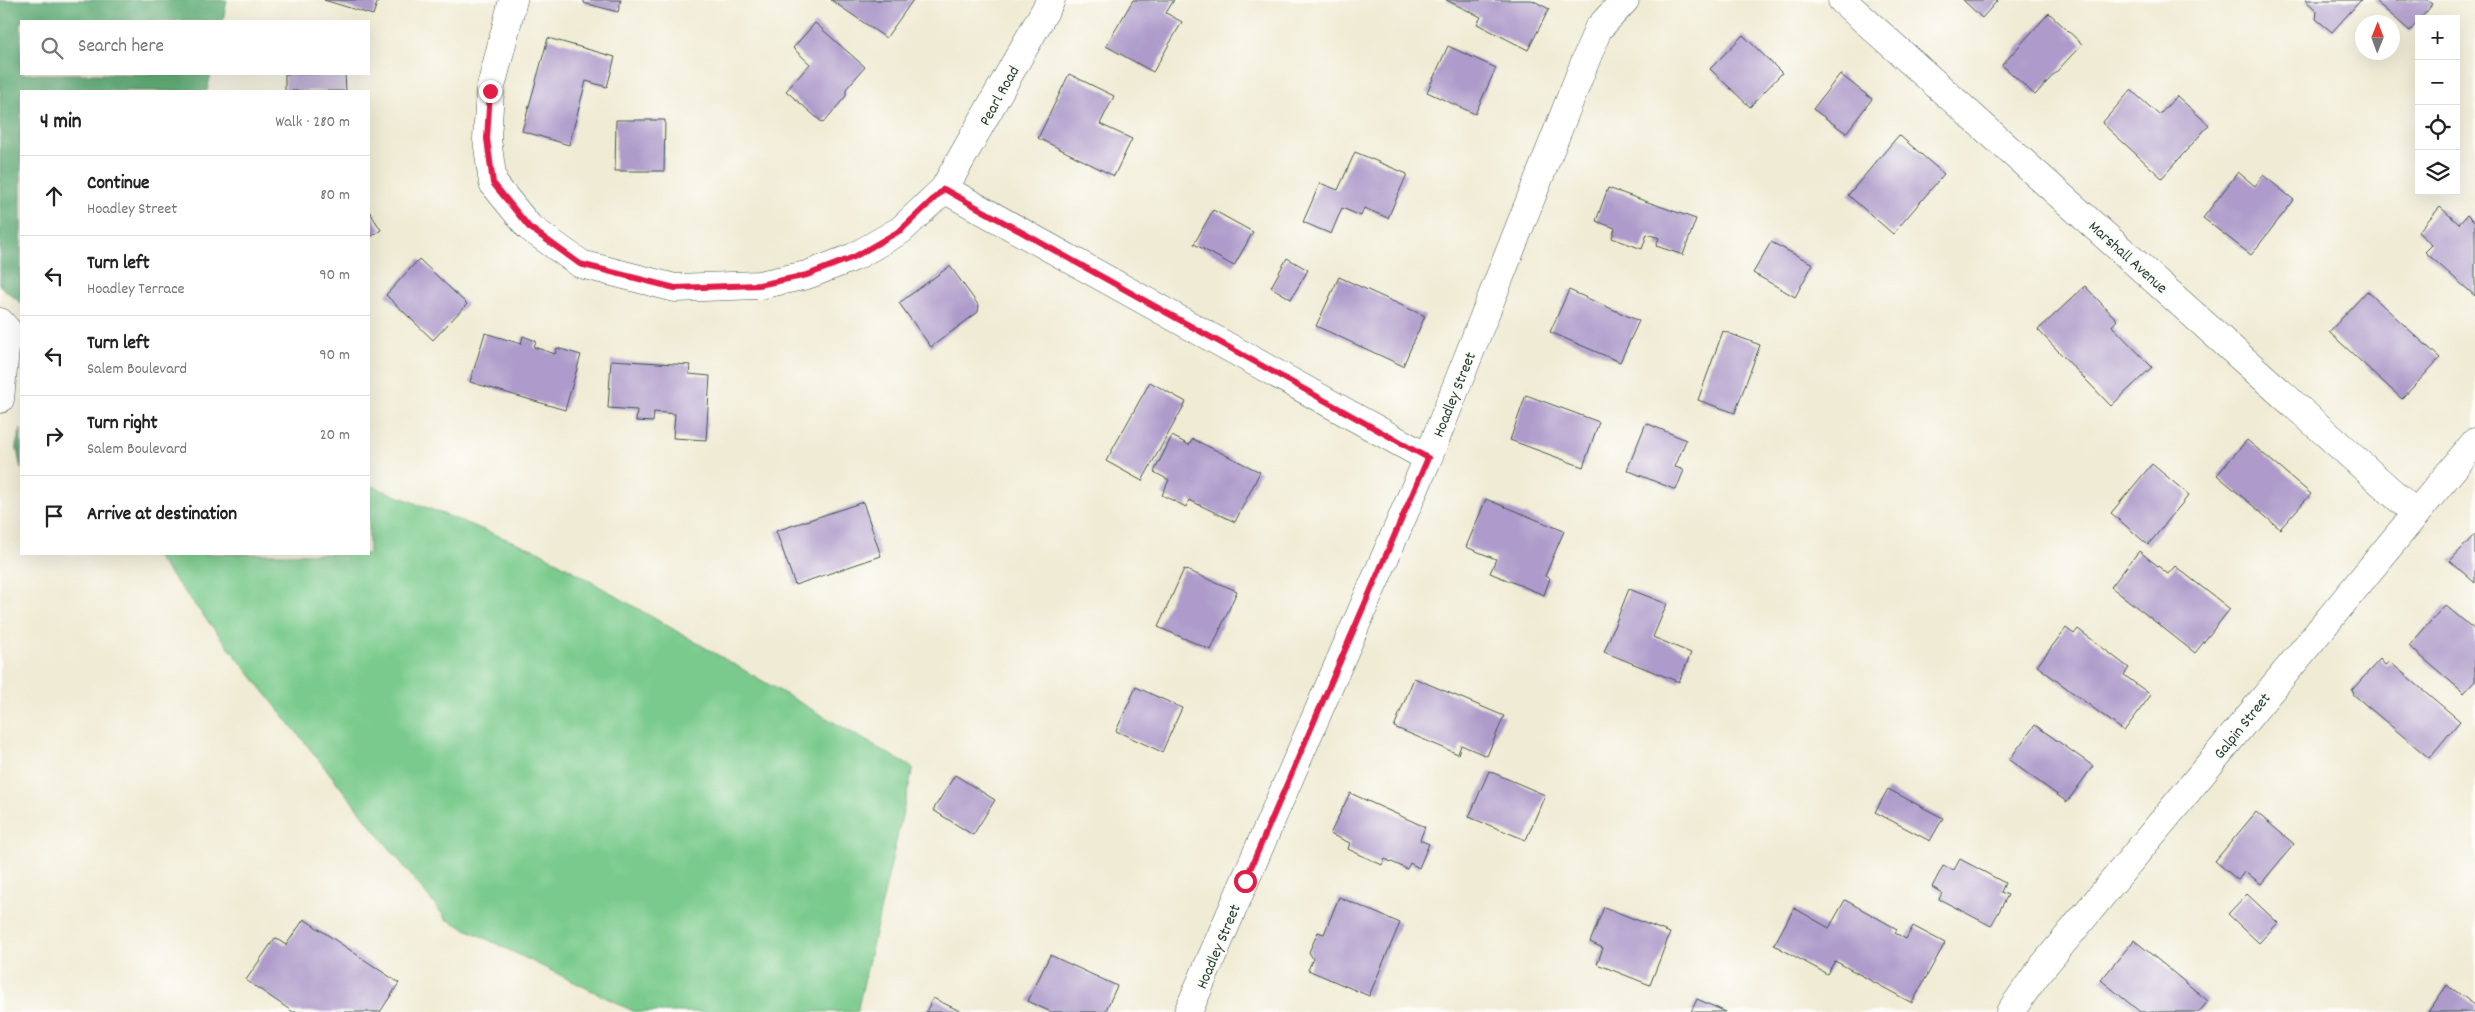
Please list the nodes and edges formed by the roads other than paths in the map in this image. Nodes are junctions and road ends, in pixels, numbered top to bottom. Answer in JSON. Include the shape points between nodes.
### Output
{"nodes":[{"id":1,"x":513,"y":0,"type":"edge"},
{"id":2,"x":1050,"y":0,"type":"edge"},
{"id":3,"x":1625,"y":0,"type":"edge"},
{"id":4,"x":1842,"y":0,"type":"edge"},
{"id":5,"x":944,"y":189,"type":"junction"},
{"id":6,"x":0,"y":322,"type":"edge"},
{"id":7,"x":0,"y":399,"type":"edge"},
{"id":8,"x":2475,"y":442,"type":"edge"},
{"id":9,"x":1428,"y":458,"type":"junction"},
{"id":10,"x":2416,"y":513,"type":"junction"},
{"id":11,"x":1188,"y":1012,"type":"edge"},
{"id":12,"x":2010,"y":1012,"type":"edge"}],
"edges":[{"from":1,"to":5,"type":"street","name":"Pearl Road","via":[[490,91],[487,139],[493,183],[529,227],[580,264],[675,288],[759,285],[807,275],[854,257],[901,230]]},
{"from":2,"to":5,"type":"street","name":"Pearl Road"},
{"from":3,"to":9,"type":"street","name":"Hoadley Street","via":[[1598,29]]},
{"from":4,"to":10,"type":"street","name":"Marshall Avenue"},
{"from":5,"to":9,"type":"street"},
{"from":6,"to":7,"type":"street","via":[[7,330]]},
{"from":8,"to":10,"type":"street","name":"Galpin Street"},
{"from":9,"to":11,"type":"street","name":"Hoadley Street"},
{"from":10,"to":12,"type":"street","name":"Galpin Street","via":[[2042,967]]}]}
